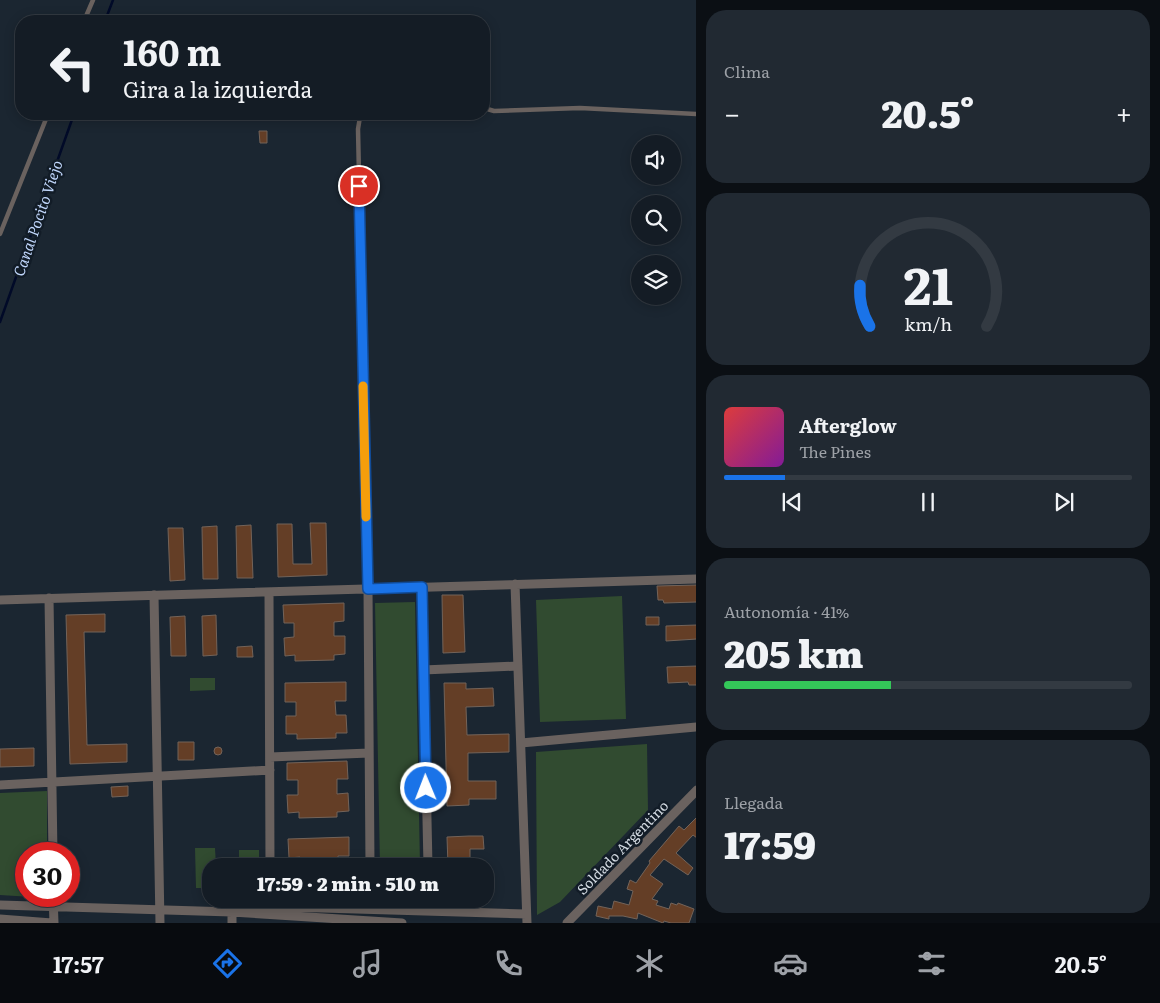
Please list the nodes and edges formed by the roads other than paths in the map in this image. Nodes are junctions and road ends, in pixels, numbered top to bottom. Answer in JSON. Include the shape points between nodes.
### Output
{"nodes":[{"id":1,"x":93,"y":0,"type":"edge"},
{"id":2,"x":87,"y":15,"type":"edge"},
{"id":3,"x":490,"y":110,"type":"edge"},
{"id":4,"x":696,"y":114,"type":"edge"},
{"id":5,"x":46,"y":120,"type":"edge"},
{"id":6,"x":360,"y":120,"type":"edge"},
{"id":7,"x":0,"y":234,"type":"edge"},
{"id":8,"x":696,"y":579,"type":"edge"},
{"id":9,"x":515,"y":584,"type":"junction"},
{"id":10,"x":422,"y":587,"type":"junction"},
{"id":11,"x":368,"y":589,"type":"junction"},
{"id":12,"x":269,"y":592,"type":"junction"},
{"id":13,"x":154,"y":595,"type":"junction"},
{"id":14,"x":49,"y":598,"type":"junction"},
{"id":15,"x":0,"y":600,"type":"edge"},
{"id":16,"x":518,"y":666,"type":"junction"},
{"id":17,"x":423,"y":670,"type":"junction"},
{"id":18,"x":696,"y":727,"type":"edge"},
{"id":19,"x":521,"y":742,"type":"junction"},
{"id":20,"x":369,"y":753,"type":"junction"},
{"id":21,"x":270,"y":756,"type":"junction"},
{"id":22,"x":270,"y":770,"type":"junction"},
{"id":23,"x":157,"y":777,"type":"junction"},
{"id":24,"x":52,"y":782,"type":"junction"},
{"id":25,"x":0,"y":785,"type":"edge"},
{"id":26,"x":696,"y":790,"type":"edge"},
{"id":27,"x":53,"y":842,"type":"edge"},
{"id":28,"x":270,"y":858,"type":"edge"},
{"id":29,"x":370,"y":858,"type":"edge"},
{"id":30,"x":428,"y":858,"type":"edge"},
{"id":31,"x":0,"y":905,"type":"edge"},
{"id":32,"x":15,"y":905,"type":"edge"},
{"id":33,"x":54,"y":907,"type":"edge"},
{"id":34,"x":80,"y":907,"type":"edge"},
{"id":35,"x":254,"y":908,"type":"edge"},
{"id":36,"x":342,"y":908,"type":"edge"},
{"id":37,"x":430,"y":908,"type":"edge"},
{"id":38,"x":159,"y":910,"type":"junction"},
{"id":39,"x":371,"y":910,"type":"joint"},
{"id":40,"x":405,"y":911,"type":"junction"},
{"id":41,"x":430,"y":911,"type":"junction"},
{"id":42,"x":232,"y":912,"type":"junction"},
{"id":43,"x":254,"y":913,"type":"junction"},
{"id":44,"x":526,"y":918,"type":"edge"},
{"id":45,"x":0,"y":919,"type":"edge"},
{"id":46,"x":370,"y":922,"type":"edge"},
{"id":47,"x":53,"y":923,"type":"edge"},
{"id":48,"x":160,"y":923,"type":"edge"},
{"id":49,"x":232,"y":923,"type":"edge"},
{"id":50,"x":404,"y":923,"type":"edge"},
{"id":51,"x":567,"y":923,"type":"edge"}],
"edges":[{"from":1,"to":2,"type":"lane"},
{"from":3,"to":4,"type":"lane","via":[[580,108]]},
{"from":5,"to":7,"type":"lane"},
{"from":6,"to":11,"type":"lane"},
{"from":8,"to":9,"type":"street"},
{"from":9,"to":10,"type":"street"},
{"from":9,"to":16,"type":"street"},
{"from":10,"to":11,"type":"street"},
{"from":10,"to":17,"type":"street"},
{"from":11,"to":12,"type":"street"},
{"from":11,"to":20,"type":"street"},
{"from":12,"to":13,"type":"street"},
{"from":12,"to":21,"type":"street"},
{"from":13,"to":14,"type":"street"},
{"from":13,"to":23,"type":"street"},
{"from":14,"to":15,"type":"street"},
{"from":14,"to":24,"type":"street"},
{"from":16,"to":17,"type":"street"},
{"from":16,"to":19,"type":"street"},
{"from":17,"to":30,"type":"street"},
{"from":18,"to":19,"type":"street"},
{"from":19,"to":44,"type":"street"},
{"from":20,"to":21,"type":"street"},
{"from":20,"to":29,"type":"street"},
{"from":21,"to":22,"type":"street"},
{"from":22,"to":23,"type":"street"},
{"from":22,"to":28,"type":"street"},
{"from":23,"to":24,"type":"street"},
{"from":23,"to":38,"type":"street"},
{"from":24,"to":25,"type":"street"},
{"from":24,"to":27,"type":"street"},
{"from":26,"to":51,"type":"street","name":"Soldado Argentino"},
{"from":31,"to":32,"type":"street"},
{"from":33,"to":47,"type":"street"},
{"from":34,"to":38,"type":"street"},
{"from":35,"to":43,"type":"street"},
{"from":36,"to":39,"type":"street"},
{"from":37,"to":41,"type":"street"},
{"from":38,"to":42,"type":"street"},
{"from":38,"to":48,"type":"street"},
{"from":39,"to":40,"type":"street"},
{"from":40,"to":41,"type":"street"},
{"from":40,"to":50,"type":"street"},
{"from":41,"to":44,"type":"street"},
{"from":42,"to":43,"type":"street"},
{"from":42,"to":49,"type":"street"},
{"from":43,"to":46,"type":"street"},
{"from":45,"to":47,"type":"street"},
{"from":46,"to":50,"type":"street"}]}
